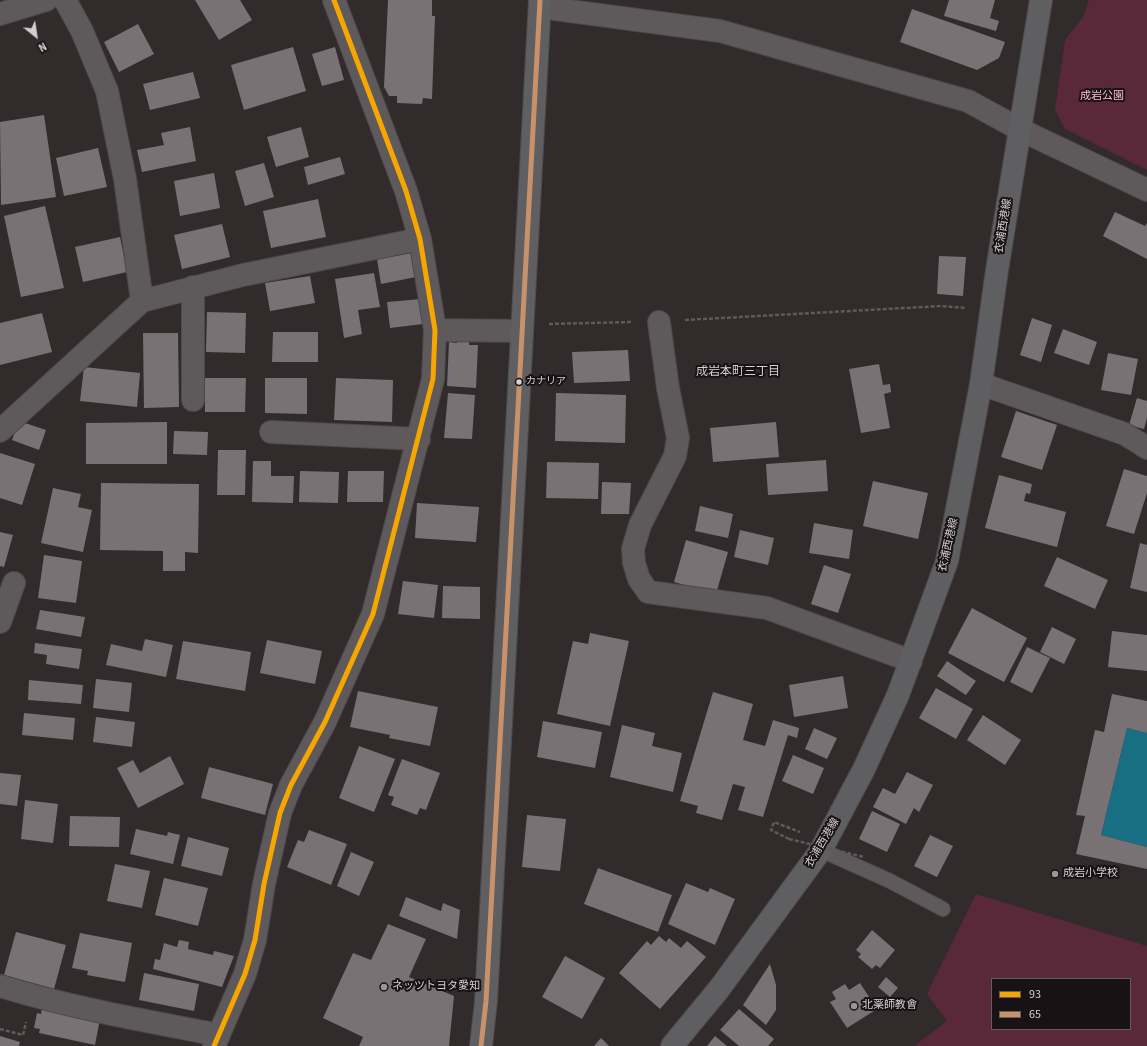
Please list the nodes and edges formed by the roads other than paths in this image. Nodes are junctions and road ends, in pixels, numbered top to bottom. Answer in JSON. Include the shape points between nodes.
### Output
{"nodes":[{"id":1,"x":46,"y":0,"type":"edge"},
{"id":2,"x":65,"y":0,"type":"edge"},
{"id":3,"x":334,"y":0,"type":"edge"},
{"id":4,"x":1041,"y":0,"type":"edge"},
{"id":5,"x":540,"y":4,"type":"edge"},
{"id":6,"x":0,"y":14,"type":"edge"},
{"id":7,"x":1021,"y":130,"type":"junction"},
{"id":8,"x":1147,"y":190,"type":"edge"},
{"id":9,"x":420,"y":239,"type":"junction"},
{"id":10,"x":193,"y":287,"type":"junction"},
{"id":11,"x":142,"y":301,"type":"junction"},
{"id":12,"x":659,"y":322,"type":"road end"},
{"id":13,"x":435,"y":330,"type":"junction"},
{"id":14,"x":522,"y":331,"type":"junction"},
{"id":15,"x":981,"y":384,"type":"junction"},
{"id":16,"x":193,"y":400,"type":"dead end"},
{"id":17,"x":0,"y":431,"type":"edge"},
{"id":18,"x":271,"y":432,"type":"dead end"},
{"id":19,"x":419,"y":438,"type":"junction"},
{"id":20,"x":1147,"y":448,"type":"edge"},
{"id":21,"x":14,"y":583,"type":"dead end"},
{"id":22,"x":0,"y":622,"type":"edge"},
{"id":23,"x":911,"y":661,"type":"junction"},
{"id":24,"x":821,"y":850,"type":"junction"},
{"id":25,"x":943,"y":909,"type":"dead end"},
{"id":26,"x":0,"y":986,"type":"edge"},
{"id":27,"x":217,"y":1040,"type":"edge"},
{"id":28,"x":481,"y":1046,"type":"edge"},
{"id":29,"x":672,"y":1046,"type":"edge"}],
"edges":[{"from":1,"to":6,"type":"street"},
{"from":2,"to":11,"type":"street","via":[[82,31],[107,91],[125,179]]},
{"from":3,"to":9,"type":"street","via":[[406,191]]},
{"from":4,"to":7,"type":"main road","name":"衣浦西港線"},
{"from":5,"to":7,"type":"street","via":[[720,31],[968,101]]},
{"from":5,"to":14,"type":"main road"},
{"from":7,"to":8,"type":"street"},
{"from":7,"to":15,"type":"main road","name":"衣浦西港線"},
{"from":9,"to":10,"type":"street"},
{"from":9,"to":13,"type":"street"},
{"from":10,"to":11,"type":"street"},
{"from":10,"to":16,"type":"street"},
{"from":11,"to":17,"type":"street"},
{"from":12,"to":23,"type":"street","via":[[678,438],[675,456],[640,525],[633,549],[639,579],[648,592],[767,608]]},
{"from":13,"to":14,"type":"street"},
{"from":13,"to":19,"type":"street","via":[[433,380]]},
{"from":14,"to":28,"type":"main road","via":[[486,1001]]},
{"from":15,"to":20,"type":"street","via":[[1125,434]]},
{"from":15,"to":23,"type":"main road","name":"衣浦西港線","via":[[947,561]]},
{"from":18,"to":19,"type":"street"},
{"from":19,"to":27,"type":"street","via":[[374,614],[325,722],[291,785],[280,813],[255,940]]},
{"from":21,"to":22,"type":"street"},
{"from":23,"to":24,"type":"main road","name":"衣浦西港線","via":[[864,769]]},
{"from":24,"to":25,"type":"lane","via":[[890,881]]},
{"from":24,"to":29,"type":"main road","name":"衣浦西港線","via":[[719,990]]},
{"from":26,"to":27,"type":"street"}]}
